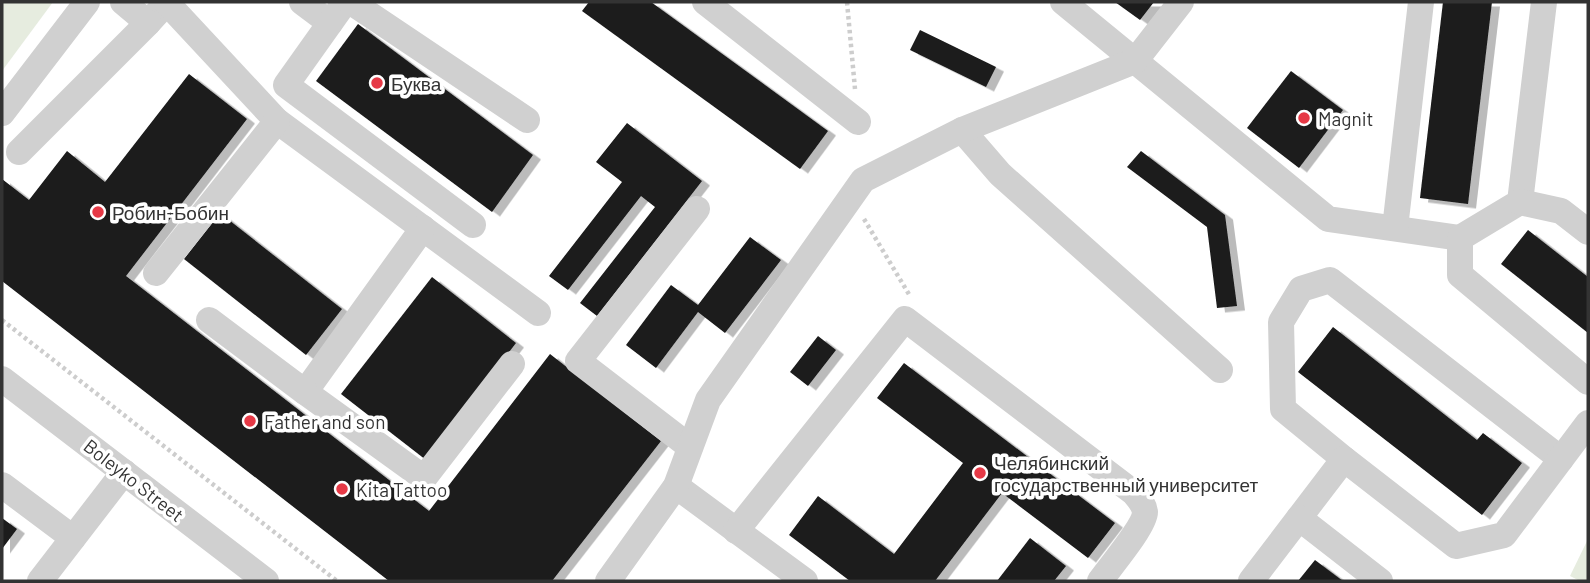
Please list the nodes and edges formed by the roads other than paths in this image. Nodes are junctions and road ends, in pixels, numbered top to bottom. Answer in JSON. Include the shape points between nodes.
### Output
{"nodes":[{"id":1,"x":87,"y":2,"type":"edge"},
{"id":2,"x":123,"y":2,"type":"edge"},
{"id":3,"x":167,"y":2,"type":"edge"},
{"id":4,"x":302,"y":2,"type":"edge"},
{"id":5,"x":351,"y":2,"type":"edge"},
{"id":6,"x":705,"y":2,"type":"edge"},
{"id":7,"x":1063,"y":2,"type":"edge"},
{"id":8,"x":1181,"y":2,"type":"edge"},
{"id":9,"x":1421,"y":2,"type":"edge"},
{"id":10,"x":1544,"y":2,"type":"edge"},
{"id":11,"x":337,"y":12,"type":"edge"},
{"id":12,"x":148,"y":23,"type":"junction"},
{"id":13,"x":1135,"y":61,"type":"junction"},
{"id":14,"x":2,"y":113,"type":"edge"},
{"id":15,"x":527,"y":120,"type":"dead end"},
{"id":16,"x":277,"y":121,"type":"junction"},
{"id":17,"x":858,"y":122,"type":"dead end"},
{"id":18,"x":962,"y":130,"type":"junction"},
{"id":19,"x":19,"y":152,"type":"dead end"},
{"id":20,"x":1520,"y":202,"type":"junction"},
{"id":21,"x":697,"y":209,"type":"dead end"},
{"id":22,"x":473,"y":225,"type":"dead end"},
{"id":23,"x":423,"y":228,"type":"junction"},
{"id":24,"x":1395,"y":228,"type":"junction"},
{"id":25,"x":1588,"y":232,"type":"edge"},
{"id":26,"x":1460,"y":238,"type":"junction"},
{"id":27,"x":156,"y":274,"type":"dead end"},
{"id":28,"x":538,"y":313,"type":"dead end"},
{"id":29,"x":209,"y":320,"type":"dead end"},
{"id":30,"x":512,"y":364,"type":"dead end"},
{"id":31,"x":1220,"y":370,"type":"dead end"},
{"id":32,"x":2,"y":379,"type":"edge"},
{"id":33,"x":1588,"y":382,"type":"edge"},
{"id":34,"x":305,"y":392,"type":"junction"},
{"id":35,"x":1588,"y":423,"type":"edge"},
{"id":36,"x":690,"y":447,"type":"junction"},
{"id":37,"x":1344,"y":459,"type":"junction"},
{"id":38,"x":1561,"y":459,"type":"junction"},
{"id":39,"x":124,"y":472,"type":"junction"},
{"id":40,"x":2,"y":485,"type":"edge"},
{"id":41,"x":676,"y":486,"type":"junction"},
{"id":42,"x":1299,"y":518,"type":"junction"},
{"id":43,"x":736,"y":531,"type":"junction"},
{"id":44,"x":73,"y":538,"type":"junction"},
{"id":45,"x":40,"y":581,"type":"edge"},
{"id":46,"x":265,"y":581,"type":"edge"},
{"id":47,"x":608,"y":581,"type":"edge"},
{"id":48,"x":805,"y":581,"type":"edge"},
{"id":49,"x":1100,"y":581,"type":"edge"},
{"id":50,"x":1251,"y":581,"type":"edge"},
{"id":51,"x":1380,"y":581,"type":"edge"}],
"edges":[{"from":1,"to":14,"type":"street"},
{"from":2,"to":12,"type":"street"},
{"from":3,"to":12,"type":"street"},
{"from":3,"to":16,"type":"street"},
{"from":4,"to":11,"type":"street"},
{"from":5,"to":15,"type":"street"},
{"from":6,"to":17,"type":"street"},
{"from":7,"to":13,"type":"street"},
{"from":8,"to":13,"type":"street"},
{"from":9,"to":24,"type":"street"},
{"from":10,"to":20,"type":"street"},
{"from":11,"to":22,"type":"street","via":[[286,85]]},
{"from":12,"to":19,"type":"street"},
{"from":13,"to":18,"type":"street"},
{"from":13,"to":24,"type":"street","via":[[1328,219]]},
{"from":16,"to":23,"type":"street"},
{"from":16,"to":27,"type":"street"},
{"from":18,"to":31,"type":"street","via":[[1000,174]]},
{"from":18,"to":36,"type":"street","via":[[863,180],[708,400]]},
{"from":20,"to":25,"type":"street","via":[[1561,211]]},
{"from":20,"to":26,"type":"street"},
{"from":21,"to":36,"type":"street","via":[[578,361]]},
{"from":23,"to":28,"type":"street"},
{"from":23,"to":34,"type":"street"},
{"from":24,"to":26,"type":"street"},
{"from":26,"to":33,"type":"street","via":[[1460,275]]},
{"from":29,"to":34,"type":"street"},
{"from":30,"to":34,"type":"street","via":[[424,478]]},
{"from":32,"to":39,"type":"street","name":"Boleyko Street"},
{"from":35,"to":38,"type":"street"},
{"from":36,"to":41,"type":"street"},
{"from":37,"to":38,"type":"street","via":[[1456,546],[1504,536]]},
{"from":37,"to":38,"type":"street","via":[[1283,409],[1281,321],[1301,289],[1330,280]]},
{"from":37,"to":42,"type":"street"},
{"from":39,"to":44,"type":"street"},
{"from":39,"to":46,"type":"street","name":"Boleyko Street"},
{"from":40,"to":44,"type":"street"},
{"from":41,"to":43,"type":"street"},
{"from":41,"to":47,"type":"street"},
{"from":42,"to":50,"type":"street"},
{"from":42,"to":51,"type":"street"},
{"from":43,"to":48,"type":"street"},
{"from":43,"to":49,"type":"street","via":[[905,318],[1142,503],[1145,511],[1140,526]]},
{"from":44,"to":45,"type":"street"}]}
